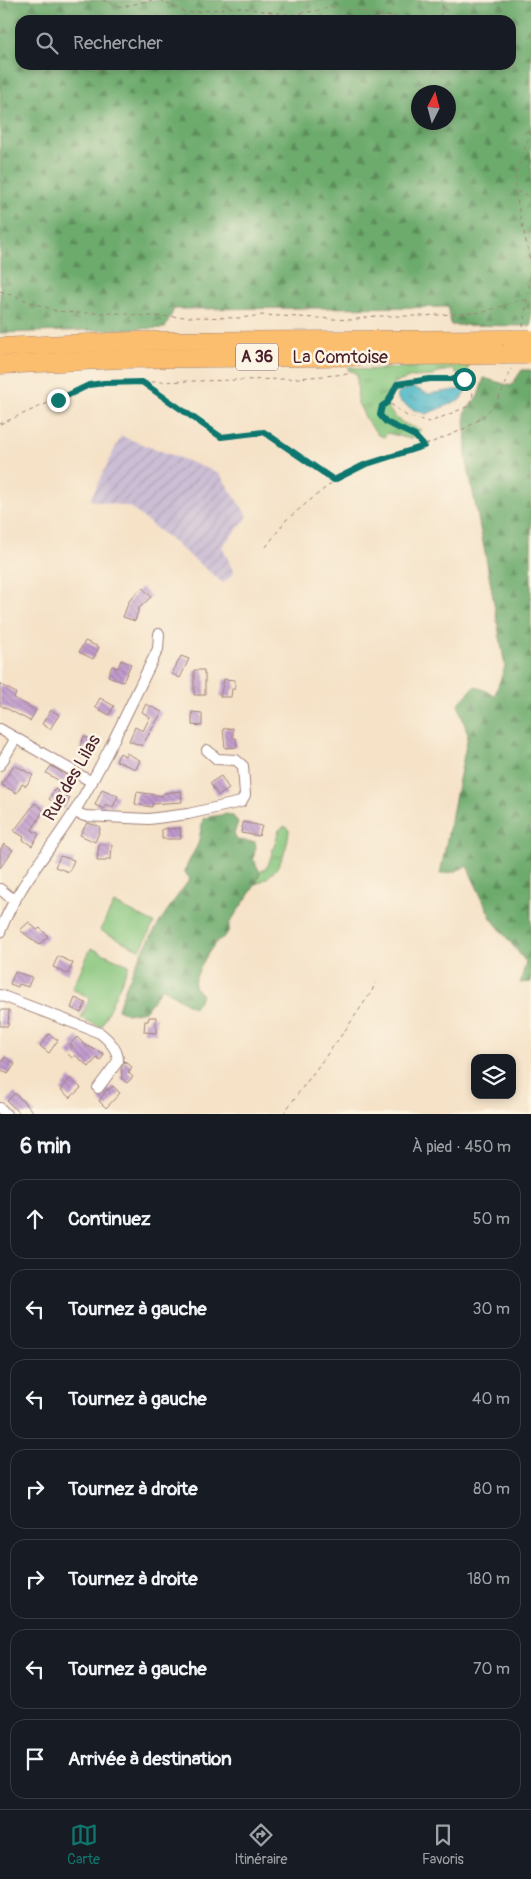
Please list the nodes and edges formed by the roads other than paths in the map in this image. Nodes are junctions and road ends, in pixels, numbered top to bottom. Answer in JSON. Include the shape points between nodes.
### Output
{"nodes":[{"id":1,"x":6,"y":346,"type":"edge"},
{"id":2,"x":522,"y":347,"type":"edge"},
{"id":3,"x":0,"y":365,"type":"edge"},
{"id":4,"x":159,"y":634,"type":"dead end"},
{"id":5,"x":0,"y":729,"type":"edge"},
{"id":6,"x":16,"y":738,"type":"junction"},
{"id":7,"x":207,"y":750,"type":"dead end"},
{"id":8,"x":0,"y":765,"type":"edge"},
{"id":9,"x":92,"y":782,"type":"junction"},
{"id":10,"x":74,"y":812,"type":"junction"},
{"id":11,"x":0,"y":889,"type":"edge"},
{"id":12,"x":16,"y":901,"type":"junction"},
{"id":13,"x":0,"y":932,"type":"edge"},
{"id":14,"x":0,"y":995,"type":"edge"},
{"id":15,"x":98,"y":1088,"type":"dead end"},
{"id":16,"x":0,"y":1108,"type":"edge"},
{"id":17,"x":6,"y":1114,"type":"edge"}],
"edges":[{"from":1,"to":2,"type":"highway","name":"La Comtoise","number":"A 36","bridge":true,"via":[[166,340],[510,339]]},
{"from":2,"to":3,"type":"highway","name":"La Comtoise","number":"A 36"},
{"from":4,"to":9,"type":"street","name":"Rue des Lilas","via":[[158,649]]},
{"from":5,"to":6,"type":"street"},
{"from":6,"to":8,"type":"street"},
{"from":6,"to":9,"type":"street"},
{"from":7,"to":10,"type":"street","via":[[217,759],[236,760],[244,766],[245,795],[241,802],[149,819],[85,816]]},
{"from":9,"to":10,"type":"street","name":"Rue des Lilas"},
{"from":10,"to":12,"type":"street","name":"Rue des Lilas","via":[[28,878]]},
{"from":11,"to":12,"type":"street"},
{"from":12,"to":13,"type":"street","name":"Rue des Lilas"},
{"from":14,"to":15,"type":"street","via":[[107,1038],[118,1055],[118,1061]]},
{"from":16,"to":17,"type":"street"}]}
